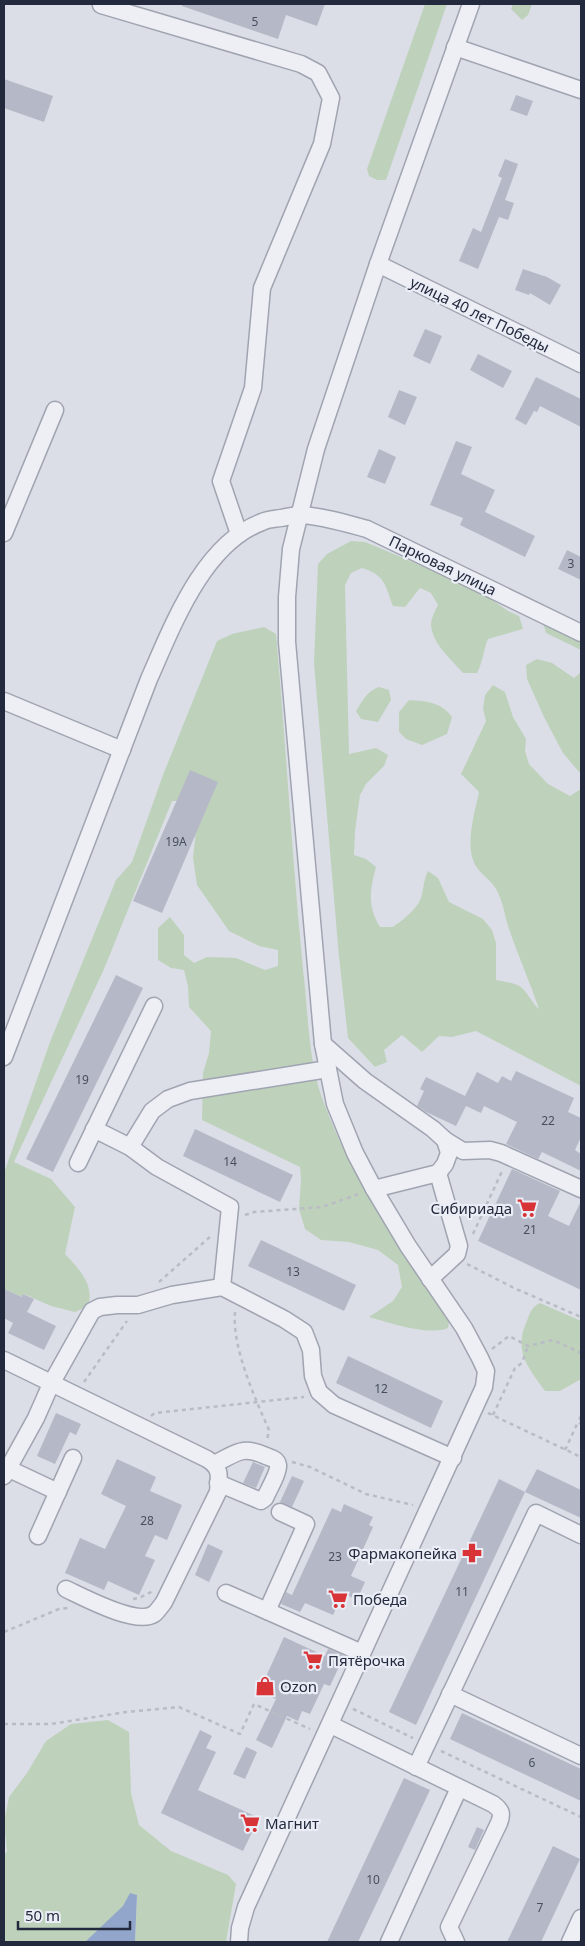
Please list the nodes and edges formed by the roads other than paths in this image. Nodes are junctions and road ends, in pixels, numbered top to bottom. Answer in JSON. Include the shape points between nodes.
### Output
{"nodes":[{"id":1,"x":471,"y":4,"type":"edge"},
{"id":2,"x":101,"y":5,"type":"edge"},
{"id":3,"x":455,"y":47,"type":"junction"},
{"id":4,"x":581,"y":90,"type":"edge"},
{"id":5,"x":378,"y":264,"type":"junction"},
{"id":6,"x":581,"y":364,"type":"edge"},
{"id":7,"x":55,"y":410,"type":"dead end"},
{"id":8,"x":298,"y":515,"type":"junction"},
{"id":9,"x":4,"y":533,"type":"edge"},
{"id":10,"x":239,"y":534,"type":"junction"},
{"id":11,"x":581,"y":633,"type":"edge"},
{"id":12,"x":4,"y":701,"type":"edge"},
{"id":13,"x":122,"y":750,"type":"junction"},
{"id":14,"x":154,"y":1006,"type":"dead end"},
{"id":15,"x":323,"y":1044,"type":"junction"},
{"id":16,"x":4,"y":1057,"type":"edge"},
{"id":17,"x":328,"y":1069,"type":"junction"},
{"id":18,"x":94,"y":1130,"type":"junction"},
{"id":19,"x":445,"y":1140,"type":"junction"},
{"id":20,"x":130,"y":1148,"type":"junction"},
{"id":21,"x":78,"y":1163,"type":"dead end"},
{"id":22,"x":438,"y":1173,"type":"junction"},
{"id":23,"x":374,"y":1189,"type":"junction"},
{"id":24,"x":581,"y":1189,"type":"edge"},
{"id":25,"x":430,"y":1279,"type":"junction"},
{"id":26,"x":222,"y":1287,"type":"junction"},
{"id":27,"x":4,"y":1360,"type":"edge"},
{"id":28,"x":51,"y":1384,"type":"junction"},
{"id":29,"x":73,"y":1458,"type":"dead end"},
{"id":30,"x":452,"y":1458,"type":"junction"},
{"id":31,"x":214,"y":1464,"type":"junction"},
{"id":32,"x":5,"y":1472,"type":"edge"},
{"id":33,"x":218,"y":1483,"type":"junction"},
{"id":34,"x":58,"y":1492,"type":"junction"},
{"id":35,"x":280,"y":1512,"type":"dead end"},
{"id":36,"x":581,"y":1535,"type":"edge"},
{"id":37,"x":38,"y":1536,"type":"dead end"},
{"id":38,"x":66,"y":1589,"type":"dead end"},
{"id":39,"x":226,"y":1593,"type":"dead end"},
{"id":40,"x":267,"y":1611,"type":"junction"},
{"id":41,"x":362,"y":1653,"type":"junction"},
{"id":42,"x":450,"y":1694,"type":"junction"},
{"id":43,"x":328,"y":1730,"type":"junction"},
{"id":44,"x":581,"y":1756,"type":"edge"},
{"id":45,"x":416,"y":1767,"type":"junction"},
{"id":46,"x":459,"y":1788,"type":"junction"},
{"id":47,"x":581,"y":1918,"type":"edge"},
{"id":48,"x":239,"y":1942,"type":"edge"},
{"id":49,"x":389,"y":1942,"type":"edge"},
{"id":50,"x":456,"y":1942,"type":"edge"},
{"id":51,"x":570,"y":1942,"type":"edge"}],
"edges":[{"from":1,"to":3,"type":"street"},
{"from":2,"to":10,"type":"street","via":[[301,64],[318,73],[331,98],[322,144],[262,288],[252,388],[221,481]]},
{"from":3,"to":4,"type":"street"},
{"from":3,"to":5,"type":"street"},
{"from":5,"to":6,"type":"street","name":"улица 40 лет Победы"},
{"from":5,"to":8,"type":"street","via":[[316,449]]},
{"from":7,"to":9,"type":"street"},
{"from":8,"to":10,"type":"street","name":"Парковая улица","via":[[263,521]]},
{"from":8,"to":11,"type":"street","name":"Парковая улица","via":[[367,529]]},
{"from":8,"to":15,"type":"street","via":[[290,559],[287,642]]},
{"from":10,"to":13,"type":"street","name":"Парковая улица","via":[[217,555],[190,590]]},
{"from":12,"to":13,"type":"street"},
{"from":13,"to":16,"type":"street","name":"Парковая улица"},
{"from":14,"to":18,"type":"street"},
{"from":15,"to":17,"type":"street"},
{"from":15,"to":19,"type":"street","via":[[365,1081]]},
{"from":17,"to":20,"type":"street","via":[[190,1091],[152,1111]]},
{"from":17,"to":23,"type":"street","via":[[336,1104]]},
{"from":18,"to":20,"type":"street"},
{"from":18,"to":21,"type":"street"},
{"from":19,"to":22,"type":"street","via":[[449,1153]]},
{"from":19,"to":24,"type":"street","via":[[463,1151],[490,1150],[509,1156]]},
{"from":20,"to":26,"type":"street","via":[[157,1167],[230,1206]]},
{"from":22,"to":23,"type":"street"},
{"from":22,"to":25,"type":"street","via":[[459,1246],[457,1254]]},
{"from":23,"to":25,"type":"street"},
{"from":25,"to":30,"type":"street","via":[[464,1328],[486,1371],[484,1388]]},
{"from":26,"to":28,"type":"street","via":[[172,1295],[138,1305],[92,1310]]},
{"from":26,"to":30,"type":"street","via":[[304,1332],[319,1392],[334,1405]]},
{"from":27,"to":28,"type":"street"},
{"from":28,"to":31,"type":"street"},
{"from":28,"to":32,"type":"street"},
{"from":29,"to":34,"type":"street"},
{"from":30,"to":41,"type":"street"},
{"from":31,"to":33,"type":"street","via":[[219,1474]]},
{"from":31,"to":33,"type":"street","via":[[244,1450],[253,1450],[278,1464],[278,1470],[261,1501]]},
{"from":32,"to":34,"type":"street"},
{"from":33,"to":38,"type":"street","via":[[218,1492],[170,1590],[153,1615],[141,1618],[123,1614]]},
{"from":34,"to":37,"type":"street"},
{"from":35,"to":40,"type":"street","via":[[306,1524]]},
{"from":36,"to":42,"type":"street","via":[[536,1513]]},
{"from":39,"to":40,"type":"street"},
{"from":40,"to":41,"type":"street"},
{"from":41,"to":43,"type":"street"},
{"from":42,"to":44,"type":"street"},
{"from":42,"to":45,"type":"street"},
{"from":43,"to":45,"type":"street"},
{"from":43,"to":48,"type":"street","via":[[246,1907]]},
{"from":45,"to":46,"type":"street"},
{"from":46,"to":49,"type":"street"},
{"from":46,"to":50,"type":"street","via":[[493,1804],[502,1815],[449,1928]]},
{"from":47,"to":51,"type":"street"}]}
